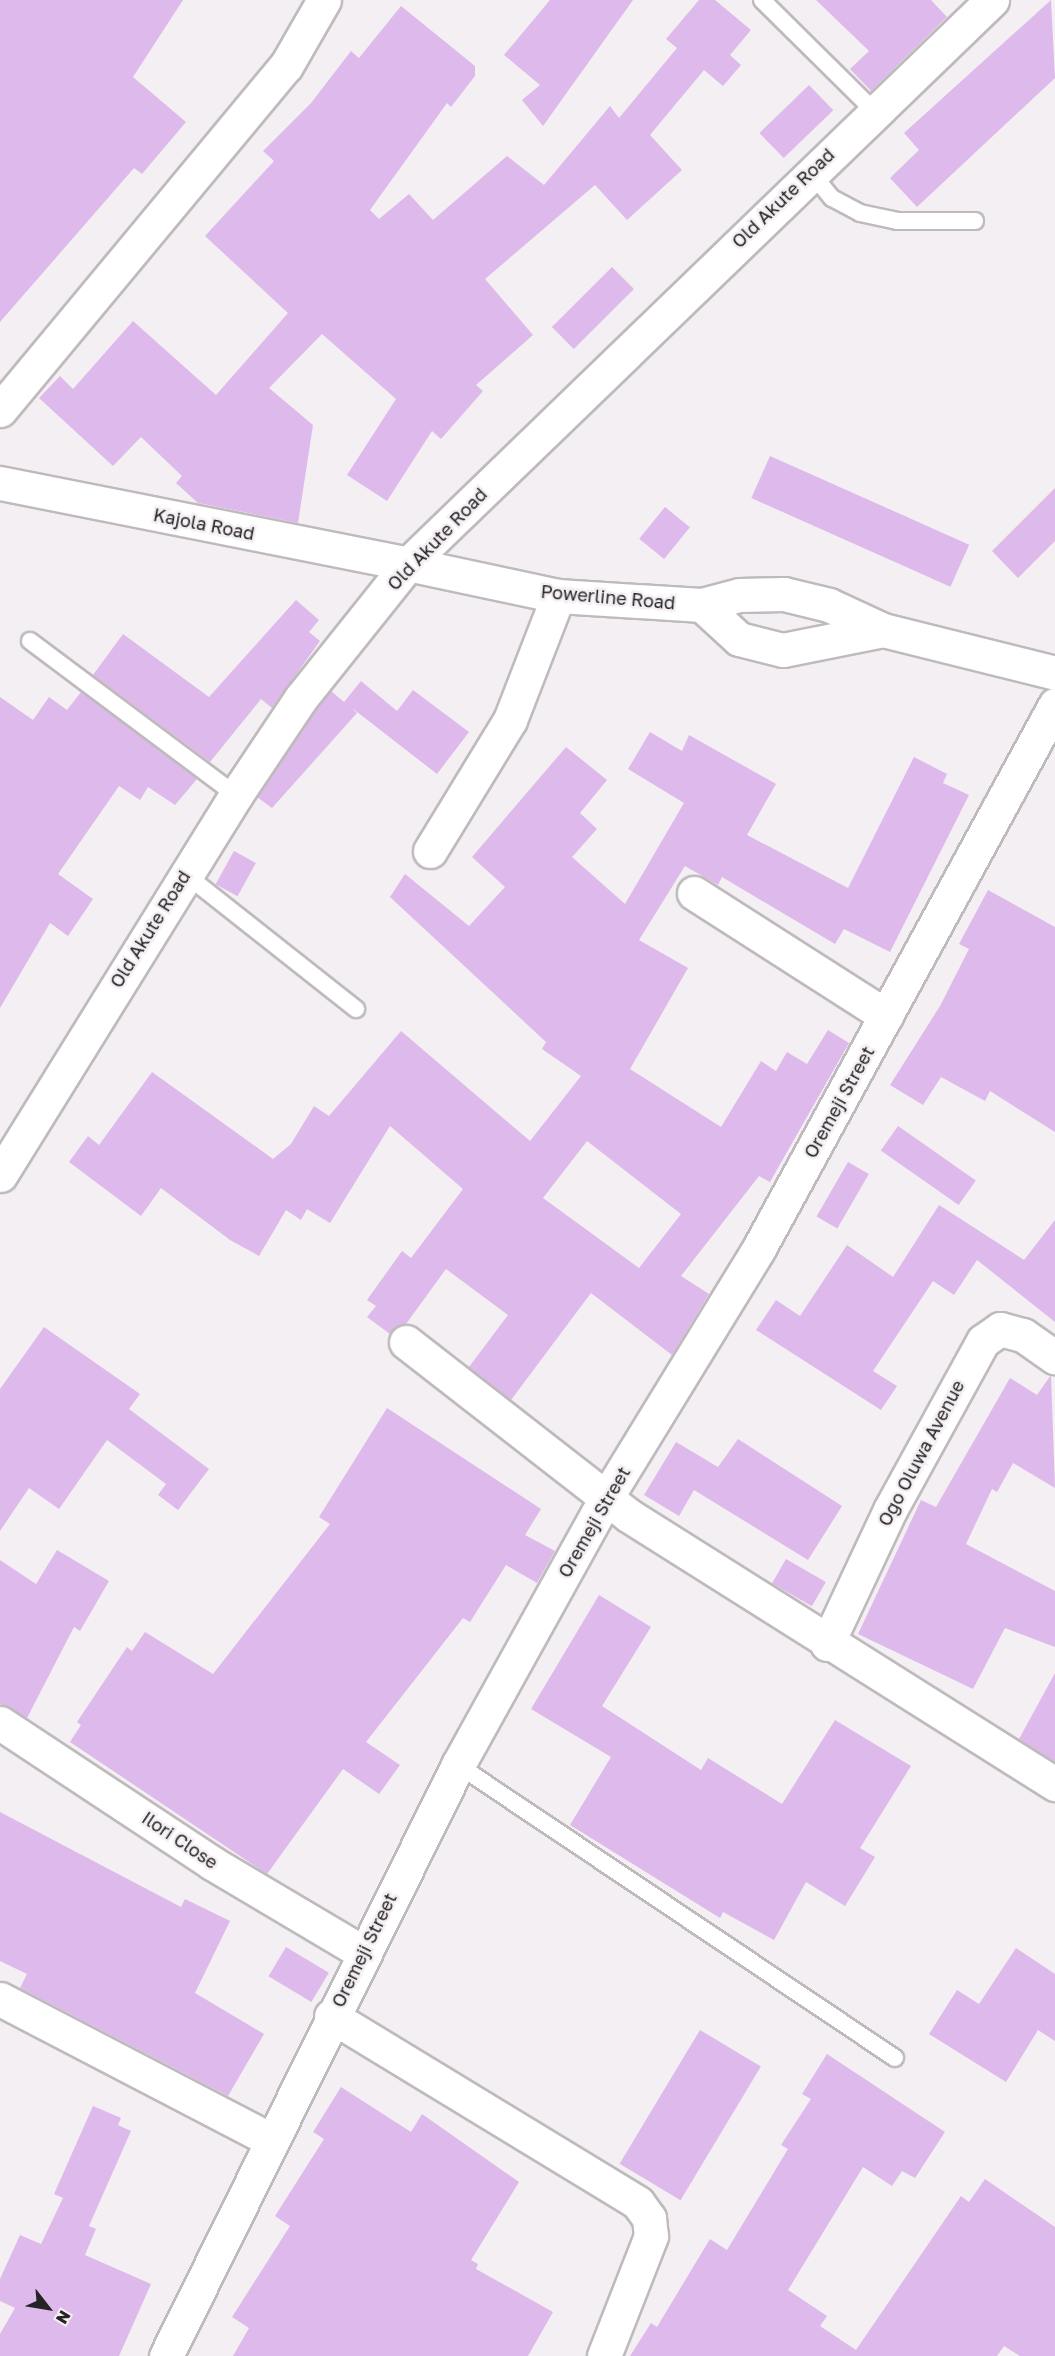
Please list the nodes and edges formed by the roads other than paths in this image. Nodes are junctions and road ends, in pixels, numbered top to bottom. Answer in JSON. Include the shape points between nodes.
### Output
{"nodes":[{"id":1,"x":324,"y":0,"type":"edge"},
{"id":2,"x":762,"y":0,"type":"edge"},
{"id":3,"x":992,"y":0,"type":"edge"},
{"id":4,"x":874,"y":111,"type":"junction"},
{"id":5,"x":810,"y":171,"type":"junction"},
{"id":6,"x":975,"y":221,"type":"dead end"},
{"id":7,"x":0,"y":410,"type":"edge"},
{"id":8,"x":0,"y":483,"type":"edge"},
{"id":9,"x":408,"y":564,"type":"junction"},
{"id":10,"x":558,"y":596,"type":"junction"},
{"id":11,"x":702,"y":605,"type":"junction"},
{"id":12,"x":884,"y":630,"type":"junction"},
{"id":13,"x":30,"y":641,"type":"dead end"},
{"id":14,"x":1055,"y":673,"type":"edge"},
{"id":15,"x":1055,"y":705,"type":"edge"},
{"id":16,"x":236,"y":795,"type":"junction"},
{"id":17,"x":430,"y":851,"type":"dead end"},
{"id":18,"x":185,"y":874,"type":"junction"},
{"id":19,"x":694,"y":893,"type":"dead end"},
{"id":20,"x":356,"y":1009,"type":"dead end"},
{"id":21,"x":886,"y":1016,"type":"junction"},
{"id":22,"x":0,"y":1175,"type":"edge"},
{"id":23,"x":406,"y":1341,"type":"dead end"},
{"id":24,"x":1055,"y":1357,"type":"edge"},
{"id":25,"x":606,"y":1498,"type":"junction"},
{"id":26,"x":827,"y":1644,"type":"junction"},
{"id":27,"x":0,"y":1723,"type":"edge"},
{"id":28,"x":458,"y":1765,"type":"junction"},
{"id":29,"x":1055,"y":1784,"type":"edge"},
{"id":30,"x":362,"y":1952,"type":"junction"},
{"id":31,"x":0,"y":1999,"type":"edge"},
{"id":32,"x":331,"y":2016,"type":"junction"},
{"id":33,"x":895,"y":2058,"type":"dead end"},
{"id":34,"x":271,"y":2140,"type":"junction"},
{"id":35,"x":166,"y":2356,"type":"edge"},
{"id":36,"x":604,"y":2356,"type":"edge"}],
"edges":[{"from":1,"to":7,"type":"street","via":[[286,66]]},
{"from":2,"to":4,"type":"lane"},
{"from":3,"to":4,"type":"street","name":"Old Akute Road"},
{"from":4,"to":5,"type":"street","name":"Old Akute Road"},
{"from":5,"to":6,"type":"lane","via":[[832,198],[860,213],[897,221]]},
{"from":5,"to":9,"type":"street","name":"Old Akute Road"},
{"from":8,"to":9,"type":"street","name":"Kajola Road"},
{"from":9,"to":10,"type":"street","name":"Powerline Road"},
{"from":9,"to":16,"type":"street","name":"Old Akute Road","via":[[301,698]]},
{"from":10,"to":11,"type":"street","name":"Powerline Road"},
{"from":10,"to":17,"type":"street","via":[[510,720]]},
{"from":11,"to":12,"type":"street","name":"Powerline Road","via":[[738,595],[784,594],[829,605]]},
{"from":11,"to":12,"type":"street","name":"Powerline Road","via":[[739,639],[783,650]]},
{"from":12,"to":14,"type":"street","name":"Powerline Road"},
{"from":13,"to":16,"type":"lane"},
{"from":15,"to":21,"type":"street","name":"Oremeji Street"},
{"from":16,"to":18,"type":"street","name":"Old Akute Road"},
{"from":18,"to":20,"type":"lane"},
{"from":18,"to":22,"type":"street","name":"Old Akute Road"},
{"from":19,"to":21,"type":"street"},
{"from":21,"to":25,"type":"street","name":"Oremeji Street","via":[[758,1250]]},
{"from":23,"to":25,"type":"street"},
{"from":24,"to":26,"type":"street","name":"Ogo Oluwa Avenue","via":[[1023,1335],[1000,1329],[982,1341],[890,1510]]},
{"from":25,"to":26,"type":"street"},
{"from":25,"to":28,"type":"street","name":"Oremeji Street"},
{"from":26,"to":29,"type":"street"},
{"from":27,"to":30,"type":"street","name":"Ilori Close","via":[[212,1863]]},
{"from":28,"to":30,"type":"street","name":"Oremeji Street"},
{"from":28,"to":33,"type":"lane"},
{"from":30,"to":32,"type":"street","name":"Oremeji Street"},
{"from":31,"to":34,"type":"street"},
{"from":32,"to":34,"type":"street","name":"Oremeji Street"},
{"from":32,"to":36,"type":"street","via":[[638,2203],[650,2218],[651,2236]]},
{"from":34,"to":35,"type":"street","name":"Oremeji Street"}]}
